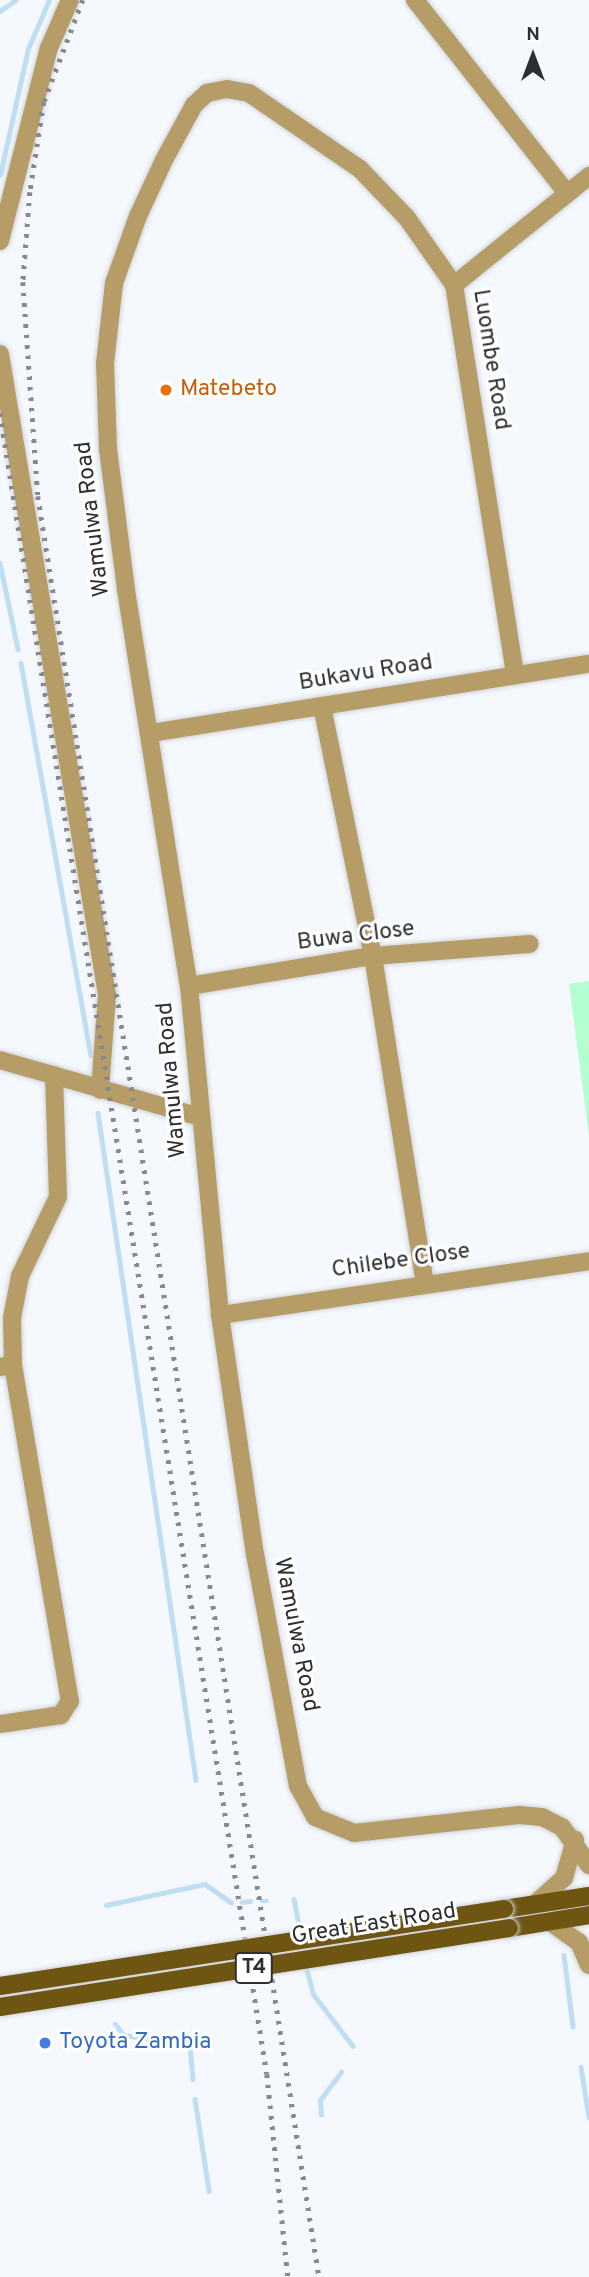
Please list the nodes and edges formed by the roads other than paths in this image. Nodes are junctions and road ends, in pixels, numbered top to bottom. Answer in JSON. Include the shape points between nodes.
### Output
{"nodes":[{"id":1,"x":70,"y":0,"type":"edge"},
{"id":2,"x":415,"y":0,"type":"edge"},
{"id":3,"x":215,"y":90,"type":"joint"},
{"id":4,"x":589,"y":176,"type":"edge"},
{"id":5,"x":567,"y":193,"type":"junction"},
{"id":6,"x":0,"y":240,"type":"edge"},
{"id":7,"x":454,"y":285,"type":"junction"},
{"id":8,"x":0,"y":354,"type":"edge"},
{"id":9,"x":589,"y":664,"type":"edge"},
{"id":10,"x":514,"y":674,"type":"junction"},
{"id":11,"x":321,"y":706,"type":"junction"},
{"id":12,"x":151,"y":733,"type":"junction"},
{"id":13,"x":530,"y":944,"type":"dead end"},
{"id":14,"x":373,"y":956,"type":"junction"},
{"id":15,"x":189,"y":986,"type":"junction"},
{"id":16,"x":0,"y":1060,"type":"edge"},
{"id":17,"x":54,"y":1075,"type":"junction"},
{"id":18,"x":100,"y":1090,"type":"junction"},
{"id":19,"x":200,"y":1117,"type":"junction"},
{"id":20,"x":589,"y":1261,"type":"edge"},
{"id":21,"x":425,"y":1283,"type":"junction"},
{"id":22,"x":220,"y":1315,"type":"junction"},
{"id":23,"x":7,"y":1366,"type":"edge"},
{"id":24,"x":0,"y":1724,"type":"edge"},
{"id":25,"x":575,"y":1840,"type":"junction"},
{"id":26,"x":589,"y":1865,"type":"edge"},
{"id":27,"x":589,"y":1896,"type":"edge"},
{"id":28,"x":535,"y":1904,"type":"junction"},
{"id":29,"x":589,"y":1915,"type":"edge"},
{"id":30,"x":550,"y":1922,"type":"junction"},
{"id":31,"x":589,"y":1965,"type":"edge"},
{"id":32,"x":0,"y":1986,"type":"edge"},
{"id":33,"x":0,"y":2007,"type":"edge"}],
"edges":[{"from":1,"to":6,"type":"street","via":[[49,48]]},
{"from":2,"to":5,"type":"street"},
{"from":3,"to":7,"type":"street","name":"Luombe Road","via":[[249,93],[360,169],[407,218]]},
{"from":3,"to":12,"type":"street","name":"Wamulwa Road","via":[[194,105],[153,183],[114,283],[107,323],[108,449]]},
{"from":4,"to":5,"type":"street"},
{"from":5,"to":7,"type":"street"},
{"from":7,"to":10,"type":"street","name":"Luombe Road"},
{"from":8,"to":18,"type":"street","via":[[107,995]]},
{"from":9,"to":10,"type":"street","name":"Bukavu Road"},
{"from":10,"to":11,"type":"street","name":"Bukavu Road"},
{"from":11,"to":12,"type":"street","name":"Bukavu Road"},
{"from":11,"to":14,"type":"street"},
{"from":12,"to":15,"type":"street","name":"Wamulwa Road"},
{"from":13,"to":14,"type":"street","name":"Buwa Close"},
{"from":14,"to":15,"type":"street","name":"Buwa Close"},
{"from":14,"to":21,"type":"street"},
{"from":15,"to":19,"type":"street","name":"Wamulwa Road"},
{"from":16,"to":17,"type":"street"},
{"from":17,"to":18,"type":"street"},
{"from":17,"to":23,"type":"street","via":[[58,1197],[14,1296]]},
{"from":18,"to":19,"type":"street"},
{"from":19,"to":22,"type":"street","name":"Wamulwa Road"},
{"from":20,"to":21,"type":"street","name":"Chilebe Close"},
{"from":21,"to":22,"type":"street","name":"Chilebe Close"},
{"from":22,"to":25,"type":"street","name":"Wamulwa Road","via":[[255,1554],[298,1786],[306,1804],[315,1817],[354,1833],[532,1816],[552,1820]]},
{"from":23,"to":24,"type":"street","via":[[70,1701],[61,1715]]},
{"from":25,"to":26,"type":"street","name":"Wamulwa Road"},
{"from":25,"to":28,"type":"street","via":[[564,1878]]},
{"from":27,"to":28,"type":"main road","name":"Great East Road","number":"T4"},
{"from":28,"to":32,"type":"main road","name":"Great East Road","number":"T4","bridge":true},
{"from":29,"to":30,"type":"main road","name":"Great East Road","number":"T4"},
{"from":30,"to":31,"type":"street","via":[[579,1942]]},
{"from":30,"to":33,"type":"main road","name":"Great East Road","number":"T4","bridge":true}]}
